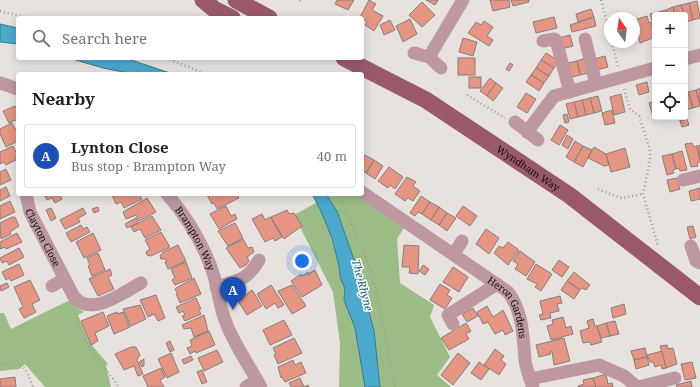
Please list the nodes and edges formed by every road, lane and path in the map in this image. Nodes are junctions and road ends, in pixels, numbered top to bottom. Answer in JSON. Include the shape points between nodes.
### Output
{"nodes":[{"id":1,"x":203,"y":0,"type":"edge"},
{"id":2,"x":236,"y":0,"type":"edge"},
{"id":3,"x":463,"y":0,"type":"edge"},
{"id":4,"x":601,"y":0,"type":"edge"},
{"id":5,"x":0,"y":11,"type":"edge"},
{"id":6,"x":604,"y":12,"type":"edge"},
{"id":7,"x":21,"y":16,"type":"edge"},
{"id":8,"x":228,"y":16,"type":"edge"},
{"id":9,"x":265,"y":16,"type":"edge"},
{"id":10,"x":585,"y":39,"type":"dead end"},
{"id":11,"x":542,"y":41,"type":"dead end"},
{"id":12,"x":613,"y":48,"type":"edge"},
{"id":13,"x":414,"y":53,"type":"dead end"},
{"id":14,"x":700,"y":55,"type":"edge"},
{"id":15,"x":429,"y":57,"type":"junction"},
{"id":16,"x":688,"y":58,"type":"edge"},
{"id":17,"x":171,"y":60,"type":"edge"},
{"id":18,"x":348,"y":60,"type":"edge"},
{"id":19,"x":441,"y":68,"type":"dead end"},
{"id":20,"x":652,"y":69,"type":"edge"},
{"id":21,"x":201,"y":72,"type":"edge"},
{"id":22,"x":620,"y":78,"type":"junction"},
{"id":23,"x":0,"y":83,"type":"edge"},
{"id":24,"x":596,"y":84,"type":"junction"},
{"id":25,"x":16,"y":87,"type":"edge"},
{"id":26,"x":570,"y":92,"type":"junction"},
{"id":27,"x":467,"y":96,"type":"dead end"},
{"id":28,"x":515,"y":122,"type":"joint"},
{"id":29,"x":700,"y":176,"type":"edge"},
{"id":30,"x":683,"y":180,"type":"dead end"},
{"id":31,"x":598,"y":189,"type":"dead end"},
{"id":32,"x":364,"y":193,"type":"edge"},
{"id":33,"x":643,"y":194,"type":"junction"},
{"id":34,"x":26,"y":196,"type":"edge"},
{"id":35,"x":169,"y":196,"type":"edge"},
{"id":36,"x":340,"y":196,"type":"edge"},
{"id":37,"x":462,"y":241,"type":"dead end"},
{"id":38,"x":691,"y":246,"type":"dead end"},
{"id":39,"x":661,"y":250,"type":"dead end"},
{"id":40,"x":454,"y":254,"type":"junction"},
{"id":41,"x":700,"y":263,"type":"edge"},
{"id":42,"x":258,"y":270,"type":"dead end"},
{"id":43,"x":64,"y":279,"type":"junction"},
{"id":44,"x":141,"y":283,"type":"dead end"},
{"id":45,"x":497,"y":284,"type":"junction"},
{"id":46,"x":52,"y":286,"type":"dead end"},
{"id":47,"x":216,"y":287,"type":"junction"},
{"id":48,"x":700,"y":297,"type":"edge"},
{"id":49,"x":81,"y":304,"type":"junction"},
{"id":50,"x":453,"y":324,"type":"dead end"},
{"id":51,"x":0,"y":363,"type":"edge"},
{"id":52,"x":675,"y":378,"type":"dead end"},
{"id":53,"x":531,"y":383,"type":"edge"},
{"id":54,"x":255,"y":385,"type":"edge"},
{"id":55,"x":33,"y":387,"type":"edge"},
{"id":56,"x":119,"y":387,"type":"edge"},
{"id":57,"x":395,"y":387,"type":"edge"},
{"id":58,"x":638,"y":387,"type":"edge"}],
"edges":[{"from":1,"to":8,"type":"main road"},
{"from":2,"to":9,"type":"main road"},
{"from":3,"to":15,"type":"street"},
{"from":4,"to":6,"type":"path"},
{"from":5,"to":7,"type":"path"},
{"from":10,"to":24,"type":"street"},
{"from":11,"to":26,"type":"street","via":[[556,40]]},
{"from":12,"to":22,"type":"path"},
{"from":13,"to":15,"type":"street"},
{"from":14,"to":16,"type":"street"},
{"from":15,"to":19,"type":"street"},
{"from":17,"to":21,"type":"path"},
{"from":18,"to":48,"type":"main road","name":"Wyndham Way","via":[[426,100],[569,195]]},
{"from":20,"to":22,"type":"street"},
{"from":22,"to":24,"type":"street"},
{"from":22,"to":33,"type":"path","via":[[629,108],[639,116],[650,152]]},
{"from":23,"to":25,"type":"street"},
{"from":24,"to":26,"type":"street"},
{"from":26,"to":28,"type":"street","via":[[551,99],[532,136]]},
{"from":27,"to":28,"type":"path"},
{"from":29,"to":30,"type":"street"},
{"from":31,"to":33,"type":"path","via":[[621,198]]},
{"from":32,"to":40,"type":"street","name":"Heron Gardens"},
{"from":33,"to":39,"type":"path"},
{"from":34,"to":43,"type":"street","name":"Clayton Close","via":[[30,212]]},
{"from":35,"to":47,"type":"street","name":"Brampton Way","via":[[183,215],[201,247],[212,270]]},
{"from":36,"to":57,"type":"path","via":[[373,275]]},
{"from":37,"to":40,"type":"street"},
{"from":38,"to":41,"type":"street","via":[[696,261]]},
{"from":40,"to":45,"type":"street","name":"Heron Gardens"},
{"from":42,"to":47,"type":"street","via":[[244,278]]},
{"from":43,"to":46,"type":"street"},
{"from":43,"to":49,"type":"street","name":"Clayton Close"},
{"from":44,"to":49,"type":"street","via":[[99,304]]},
{"from":45,"to":50,"type":"street","via":[[448,315]]},
{"from":45,"to":53,"type":"street","name":"Heron Gardens","via":[[510,295],[517,310],[523,330],[525,360]]},
{"from":47,"to":54,"type":"street","name":"Brampton Way","via":[[228,328]]},
{"from":49,"to":56,"type":"path","via":[[74,310],[81,333]]},
{"from":51,"to":55,"type":"path","via":[[23,367]]},
{"from":52,"to":58,"type":"street","name":"Heron Gardens"},
{"from":53,"to":58,"type":"street","name":"Heron Gardens","via":[[599,365],[624,376]]}]}
